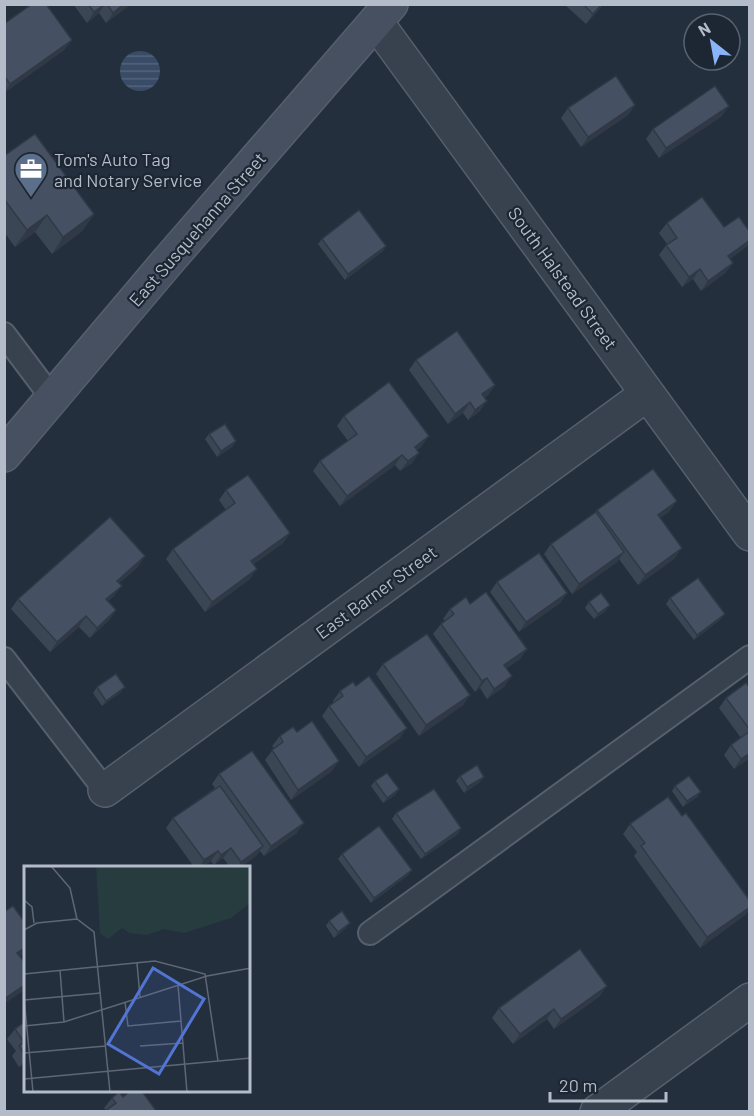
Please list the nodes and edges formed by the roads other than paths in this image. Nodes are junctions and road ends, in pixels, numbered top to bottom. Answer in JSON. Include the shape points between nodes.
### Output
{"nodes":[{"id":1,"x":383,"y":13,"type":"edge"},
{"id":2,"x":4,"y":334,"type":"edge"},
{"id":3,"x":647,"y":394,"type":"junction"},
{"id":4,"x":53,"y":399,"type":"junction"},
{"id":5,"x":4,"y":454,"type":"edge"},
{"id":6,"x":750,"y":534,"type":"edge"},
{"id":7,"x":750,"y":657,"type":"edge"},
{"id":8,"x":4,"y":659,"type":"edge"},
{"id":9,"x":105,"y":790,"type":"joint"},
{"id":10,"x":370,"y":933,"type":"dead end"},
{"id":11,"x":750,"y":1000,"type":"edge"},
{"id":12,"x":597,"y":1112,"type":"edge"}],
"edges":[{"from":1,"to":3,"type":"street","name":"South Halstead Street"},
{"from":1,"to":4,"type":"main road","name":"East Susquehanna Street"},
{"from":2,"to":4,"type":"lane"},
{"from":3,"to":6,"type":"street","name":"South Halstead Street"},
{"from":3,"to":9,"type":"street","name":"East Barner Street"},
{"from":4,"to":5,"type":"main road","name":"East Susquehanna Street"},
{"from":7,"to":10,"type":"lane"},
{"from":8,"to":9,"type":"lane"},
{"from":11,"to":12,"type":"street"}]}
